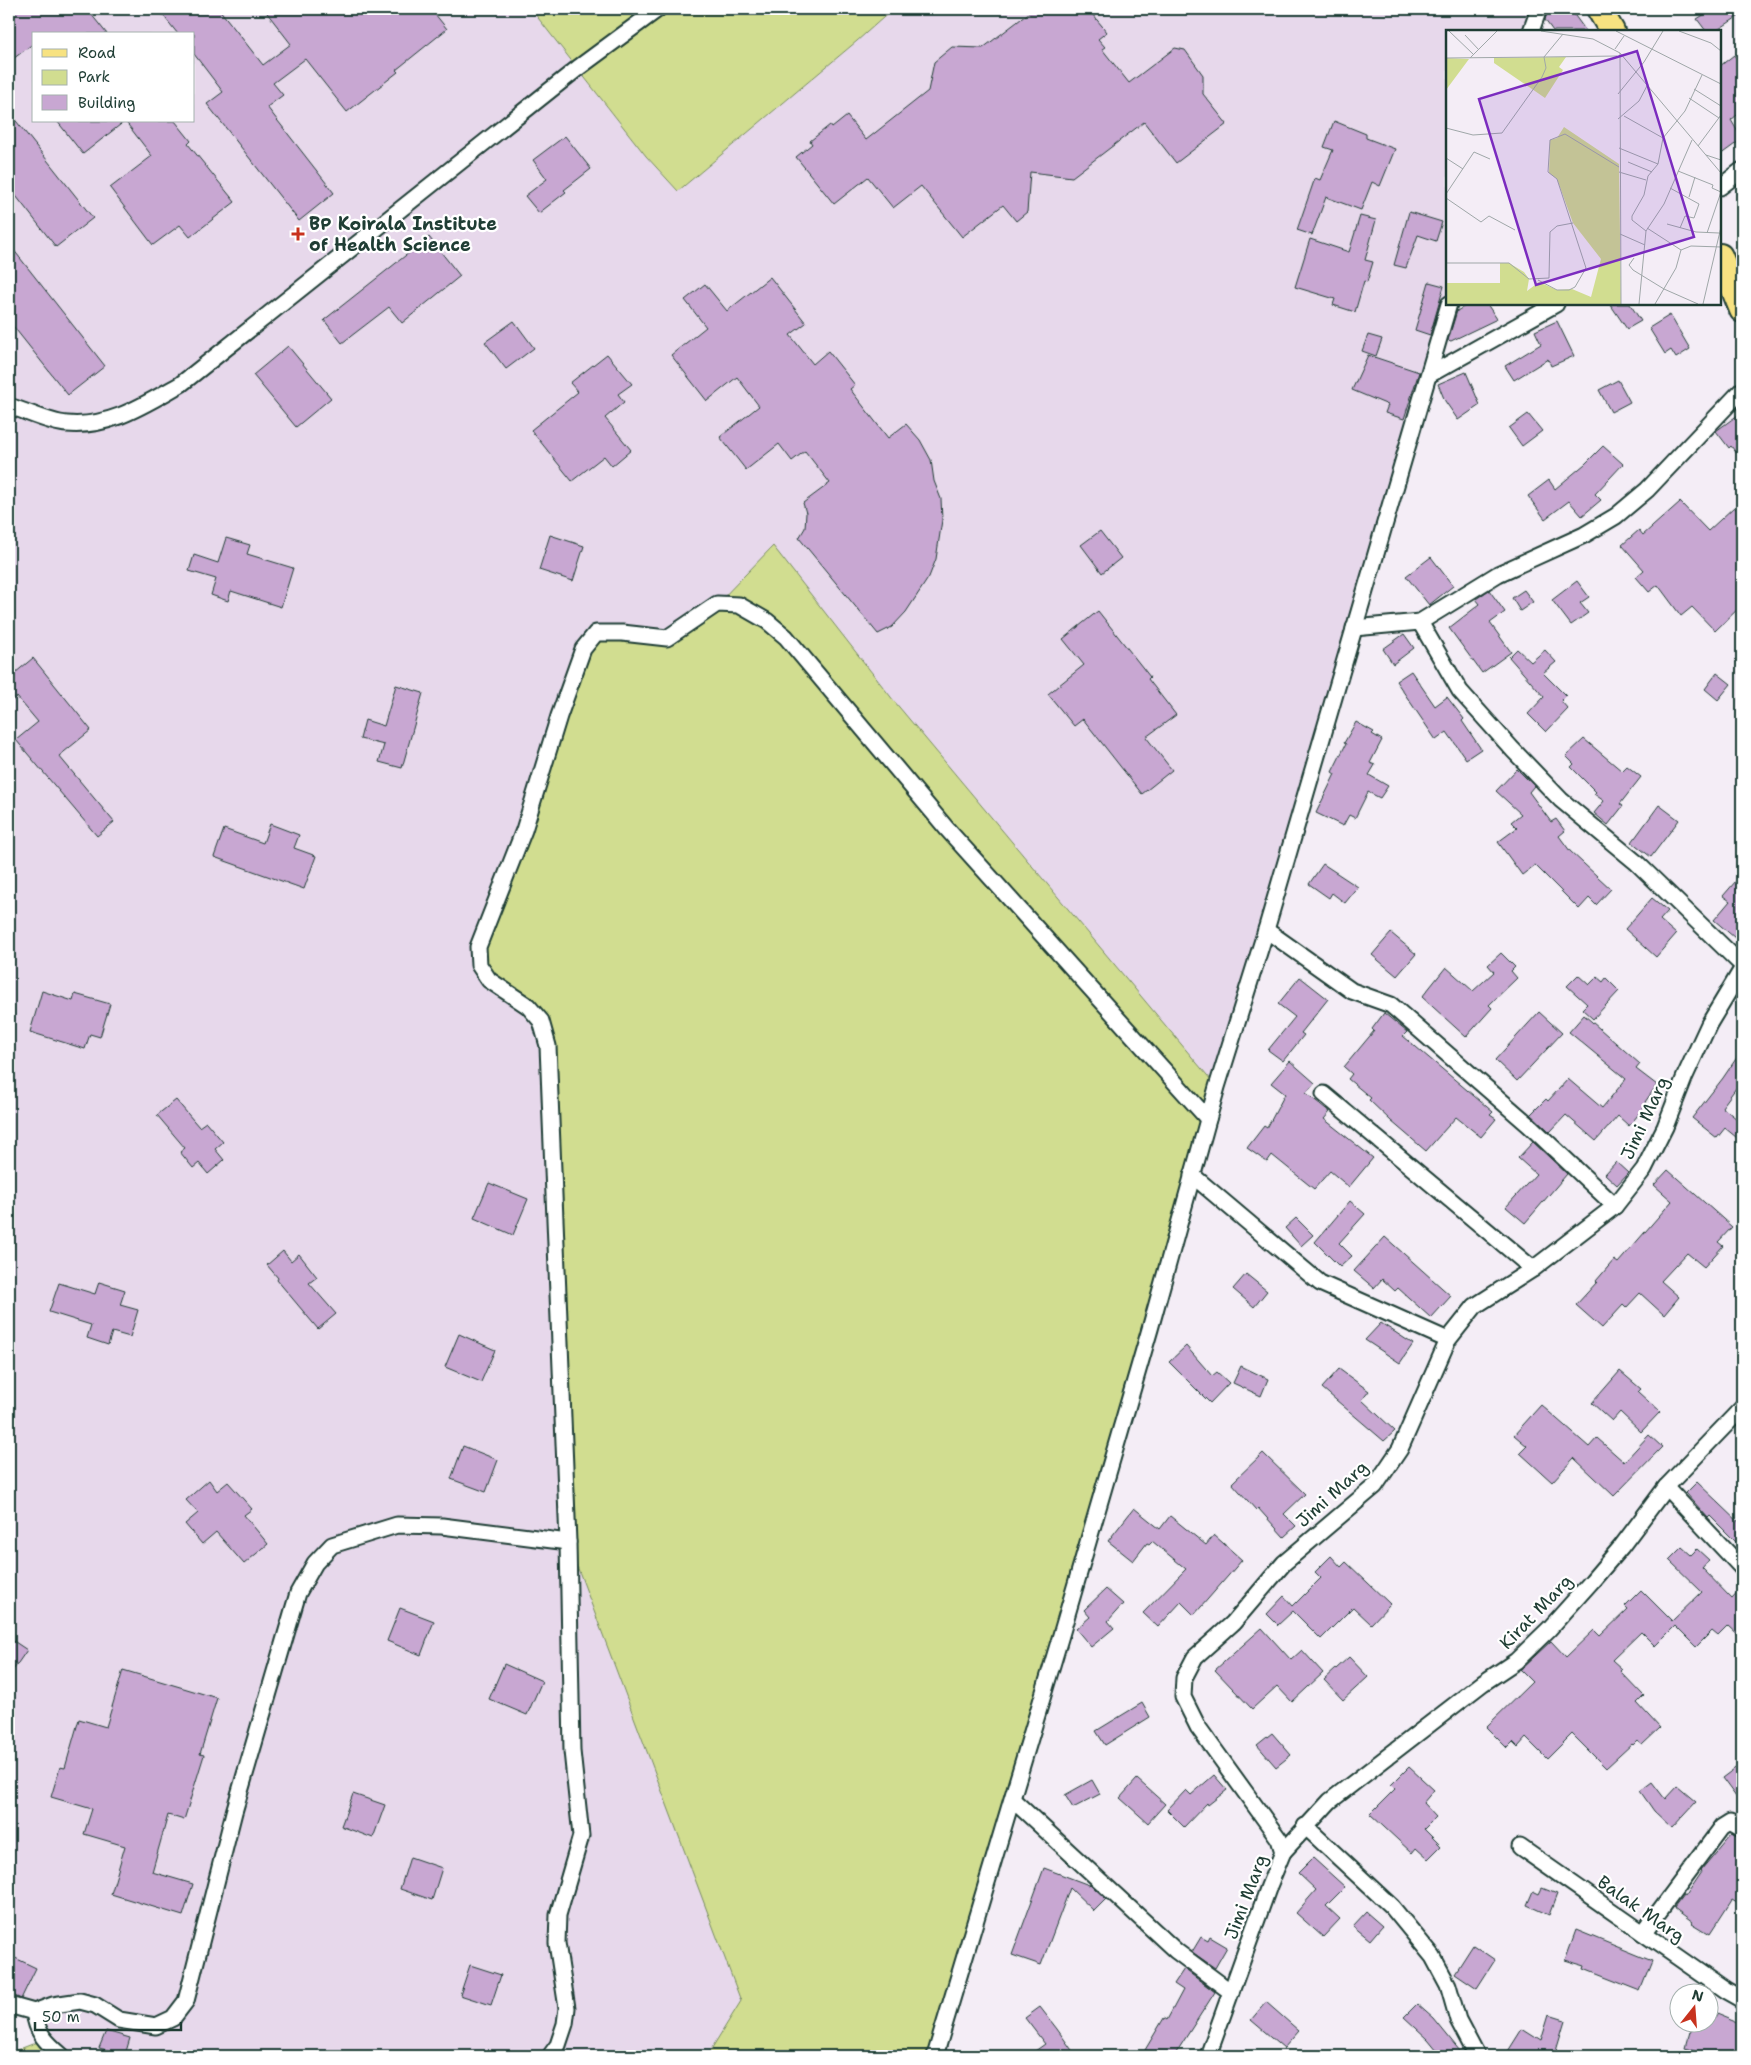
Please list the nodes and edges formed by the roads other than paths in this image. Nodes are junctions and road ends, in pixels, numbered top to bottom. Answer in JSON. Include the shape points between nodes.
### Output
{"nodes":[{"id":1,"x":658,"y":9,"type":"edge"},
{"id":2,"x":1539,"y":9,"type":"edge"},
{"id":3,"x":1599,"y":9,"type":"edge"},
{"id":4,"x":1531,"y":30,"type":"edge"},
{"id":5,"x":1611,"y":30,"type":"edge"},
{"id":6,"x":1742,"y":170,"type":"edge"},
{"id":7,"x":1721,"y":185,"type":"edge"},
{"id":8,"x":1721,"y":258,"type":"edge"},
{"id":9,"x":1449,"y":305,"type":"edge"},
{"id":10,"x":1554,"y":305,"type":"edge"},
{"id":11,"x":1742,"y":310,"type":"edge"},
{"id":12,"x":1429,"y":375,"type":"junction"},
{"id":13,"x":1742,"y":390,"type":"edge"},
{"id":14,"x":9,"y":406,"type":"edge"},
{"id":15,"x":1420,"y":622,"type":"junction"},
{"id":16,"x":1354,"y":628,"type":"junction"},
{"id":17,"x":1266,"y":930,"type":"junction"},
{"id":18,"x":1742,"y":967,"type":"edge"},
{"id":19,"x":1324,"y":1094,"type":"dead end"},
{"id":20,"x":1208,"y":1119,"type":"junction"},
{"id":21,"x":1192,"y":1175,"type":"junction"},
{"id":22,"x":1615,"y":1206,"type":"junction"},
{"id":23,"x":1533,"y":1269,"type":"junction"},
{"id":24,"x":1448,"y":1340,"type":"junction"},
{"id":25,"x":1742,"y":1408,"type":"edge"},
{"id":26,"x":1666,"y":1487,"type":"junction"},
{"id":27,"x":568,"y":1542,"type":"junction"},
{"id":28,"x":1742,"y":1568,"type":"edge"},
{"id":29,"x":1013,"y":1800,"type":"junction"},
{"id":30,"x":1305,"y":1826,"type":"junction"},
{"id":31,"x":1742,"y":1829,"type":"edge"},
{"id":32,"x":1520,"y":1847,"type":"dead end"},
{"id":33,"x":1283,"y":1852,"type":"junction"},
{"id":34,"x":1644,"y":1933,"type":"junction"},
{"id":35,"x":1231,"y":1992,"type":"junction"},
{"id":36,"x":1742,"y":2000,"type":"edge"},
{"id":37,"x":9,"y":2005,"type":"edge"},
{"id":38,"x":34,"y":2012,"type":"junction"},
{"id":39,"x":62,"y":2056,"type":"edge"},
{"id":40,"x":550,"y":2056,"type":"edge"},
{"id":41,"x":936,"y":2056,"type":"edge"},
{"id":42,"x":1208,"y":2056,"type":"edge"},
{"id":43,"x":1477,"y":2056,"type":"edge"}],
"edges":[{"from":1,"to":14,"type":"street","via":[[571,74],[181,384],[126,415],[90,423],[66,424]]},
{"from":2,"to":4,"type":"street"},
{"from":3,"to":5,"type":"main road"},
{"from":6,"to":7,"type":"street"},
{"from":8,"to":11,"type":"main road"},
{"from":9,"to":12,"type":"street"},
{"from":10,"to":12,"type":"street"},
{"from":12,"to":16,"type":"street"},
{"from":13,"to":15,"type":"street","via":[[1647,490],[1616,516],[1584,536],[1498,574]]},
{"from":15,"to":16,"type":"street"},
{"from":15,"to":18,"type":"street","via":[[1460,691],[1513,750],[1561,800],[1637,863]]},
{"from":16,"to":17,"type":"street"},
{"from":17,"to":20,"type":"street"},
{"from":17,"to":22,"type":"street","via":[[1352,991],[1391,1004],[1529,1125]]},
{"from":18,"to":22,"type":"street","name":"Jimi Marg","via":[[1709,1024],[1644,1169]]},
{"from":19,"to":23,"type":"street"},
{"from":20,"to":21,"type":"street"},
{"from":20,"to":27,"type":"street","via":[[947,829],[786,637],[767,621],[739,606],[717,604],[667,638],[596,634],[583,649],[524,830],[478,947],[479,965],[489,980],[528,1006],[541,1021],[548,1046]]},
{"from":21,"to":24,"type":"street","via":[[1320,1282]]},
{"from":21,"to":29,"type":"street"},
{"from":22,"to":23,"type":"street","name":"Jimi Marg"},
{"from":23,"to":24,"type":"street","name":"Jimi Marg","via":[[1475,1306]]},
{"from":24,"to":33,"type":"street","name":"Jimi Marg","via":[[1400,1449],[1375,1486],[1284,1563],[1233,1623],[1194,1657],[1184,1678],[1183,1697],[1198,1727],[1279,1839]]},
{"from":25,"to":26,"type":"street","name":"Kirat Marg"},
{"from":26,"to":28,"type":"street"},
{"from":26,"to":30,"type":"street","name":"Kirat Marg","via":[[1598,1574],[1516,1661],[1330,1801]]},
{"from":27,"to":38,"type":"street","via":[[442,1526],[396,1525],[332,1545],[315,1563],[298,1593],[234,1812],[186,2001],[173,2018],[156,2026],[119,2020],[95,2005],[80,2001],[53,2004]]},
{"from":27,"to":40,"type":"street","via":[[572,1751],[582,1836],[558,1915],[557,1943],[567,2008],[558,2045]]},
{"from":29,"to":35,"type":"street","via":[[1176,1951]]},
{"from":29,"to":41,"type":"street"},
{"from":30,"to":33,"type":"street","name":"Kirat Marg"},
{"from":30,"to":43,"type":"street","via":[[1392,1907],[1433,1957],[1448,1985],[1458,2020]]},
{"from":31,"to":34,"type":"street","via":[[1730,1822],[1722,1827]]},
{"from":32,"to":34,"type":"street","name":"Balak Marg"},
{"from":33,"to":35,"type":"street","name":"Jimi Marg"},
{"from":34,"to":36,"type":"street","name":"Balak Marg"},
{"from":35,"to":42,"type":"street","name":"Jimi Marg"},
{"from":37,"to":38,"type":"street"},
{"from":38,"to":39,"type":"street","via":[[44,2040]]}]}
